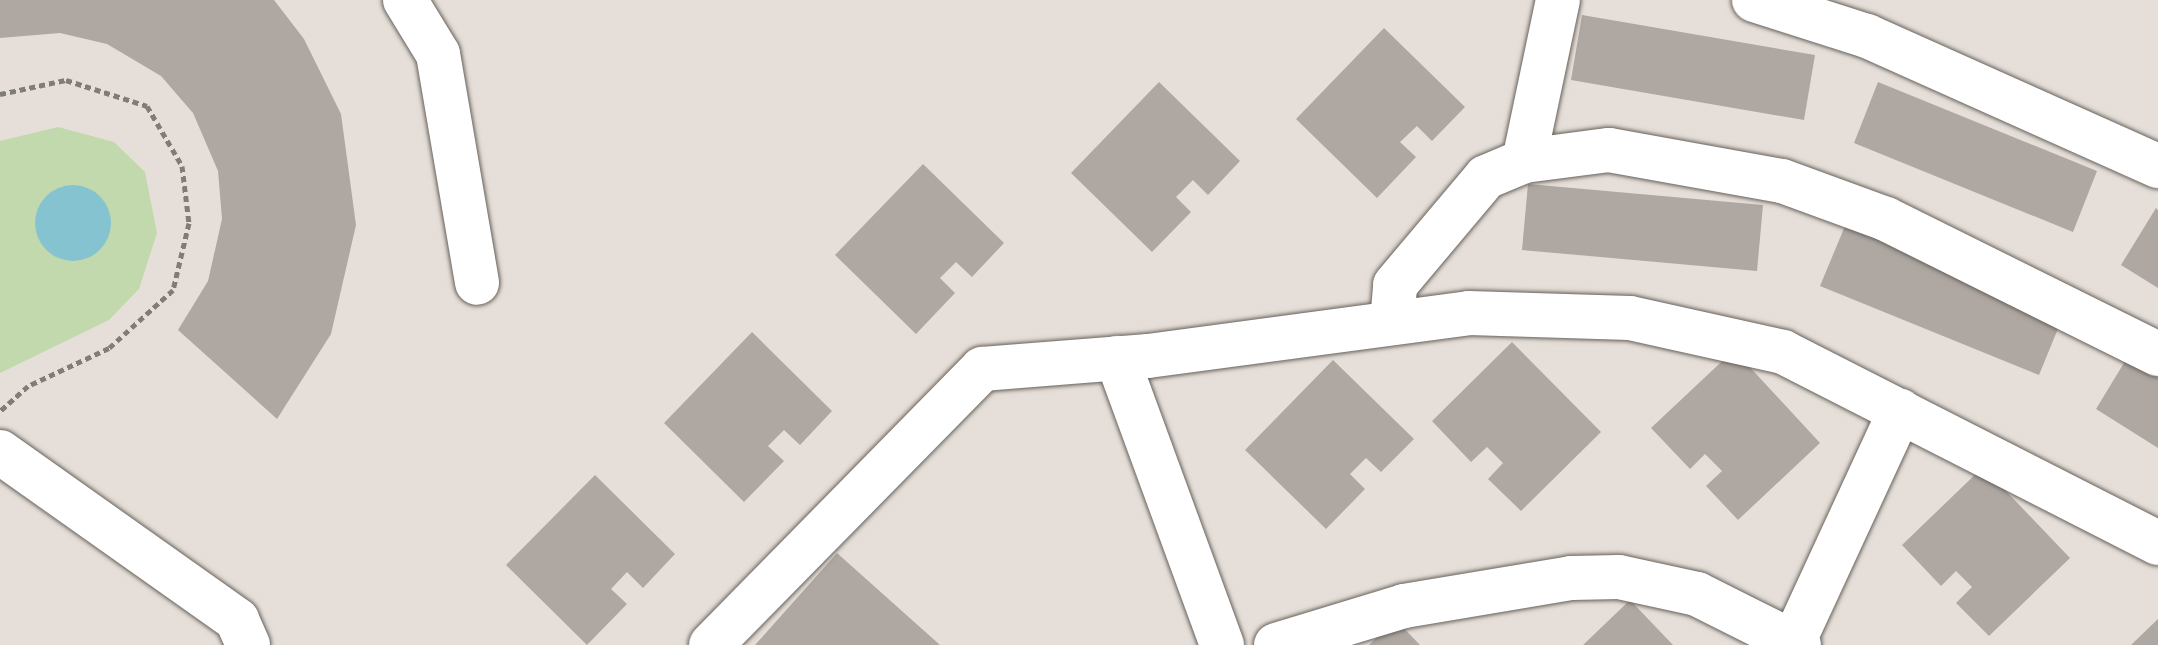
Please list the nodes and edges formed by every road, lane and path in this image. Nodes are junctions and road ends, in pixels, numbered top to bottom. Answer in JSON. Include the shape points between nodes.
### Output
{"nodes":[{"id":1,"x":405,"y":0,"type":"edge"},
{"id":2,"x":1558,"y":0,"type":"edge"},
{"id":3,"x":1754,"y":0,"type":"edge"},
{"id":4,"x":0,"y":94,"type":"edge"},
{"id":5,"x":1524,"y":161,"type":"junction"},
{"id":6,"x":2158,"y":166,"type":"edge"},
{"id":7,"x":477,"y":283,"type":"dead end"},
{"id":8,"x":1392,"y":322,"type":"junction"},
{"id":9,"x":2158,"y":354,"type":"edge"},
{"id":10,"x":1117,"y":358,"type":"junction"},
{"id":11,"x":0,"y":411,"type":"edge"},
{"id":12,"x":1900,"y":411,"type":"junction"},
{"id":13,"x":0,"y":452,"type":"edge"},
{"id":14,"x":2158,"y":543,"type":"edge"},
{"id":15,"x":1795,"y":644,"type":"edge"},
{"id":16,"x":248,"y":645,"type":"edge"},
{"id":17,"x":711,"y":645,"type":"edge"},
{"id":18,"x":1222,"y":645,"type":"edge"},
{"id":19,"x":1276,"y":645,"type":"edge"}],
"edges":[{"from":1,"to":7,"type":"street","via":[[438,54]]},
{"from":2,"to":5,"type":"street"},
{"from":3,"to":6,"type":"street","via":[[1867,36]]},
{"from":4,"to":11,"type":"path","via":[[66,80],[147,106],[182,166],[189,223],[173,290],[109,348],[28,386]]},
{"from":5,"to":8,"type":"street","via":[[1486,177],[1395,285]]},
{"from":5,"to":9,"type":"street","via":[[1609,150],[1782,181],[1886,219]]},
{"from":8,"to":10,"type":"street"},
{"from":8,"to":12,"type":"street","via":[[1484,313],[1630,318],[1783,352]]},
{"from":10,"to":17,"type":"street","via":[[982,369]]},
{"from":10,"to":18,"type":"street"},
{"from":12,"to":14,"type":"street"},
{"from":12,"to":15,"type":"street"},
{"from":13,"to":16,"type":"street","via":[[237,620]]},
{"from":15,"to":19,"type":"street","via":[[1697,594],[1619,577],[1571,578],[1404,606]]}]}
